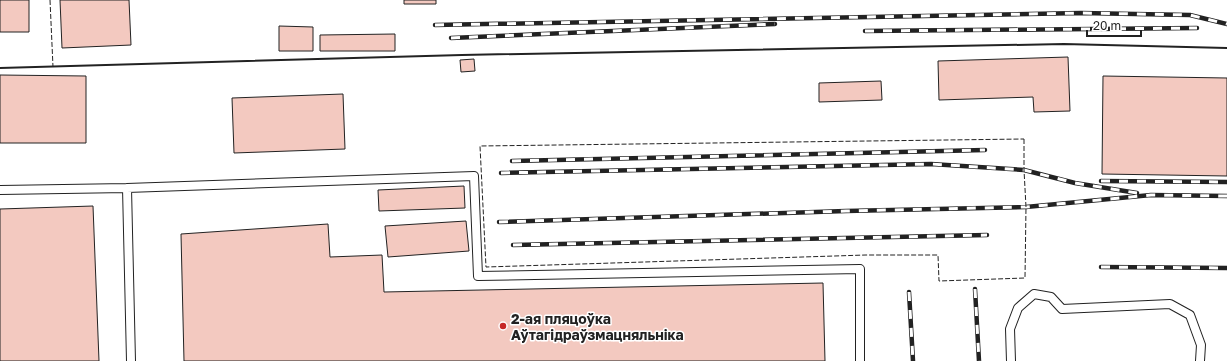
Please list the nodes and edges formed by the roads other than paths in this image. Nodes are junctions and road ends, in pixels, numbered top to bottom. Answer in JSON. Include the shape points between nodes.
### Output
{"nodes":[{"id":1,"x":127,"y":188,"type":"junction"},
{"id":2,"x":0,"y":190,"type":"edge"},
{"id":3,"x":131,"y":361,"type":"edge"},
{"id":4,"x":860,"y":361,"type":"edge"},
{"id":5,"x":1011,"y":361,"type":"edge"},
{"id":6,"x":1200,"y":361,"type":"edge"}],
"edges":[{"from":1,"to":2,"type":"lane"},
{"from":1,"to":3,"type":"lane"},
{"from":1,"to":4,"type":"lane","via":[[474,176],[478,276],[860,270]]},
{"from":5,"to":6,"type":"lane","via":[[1010,329],[1018,308],[1034,294],[1051,297],[1062,309],[1170,304],[1190,315],[1201,345]]}]}
